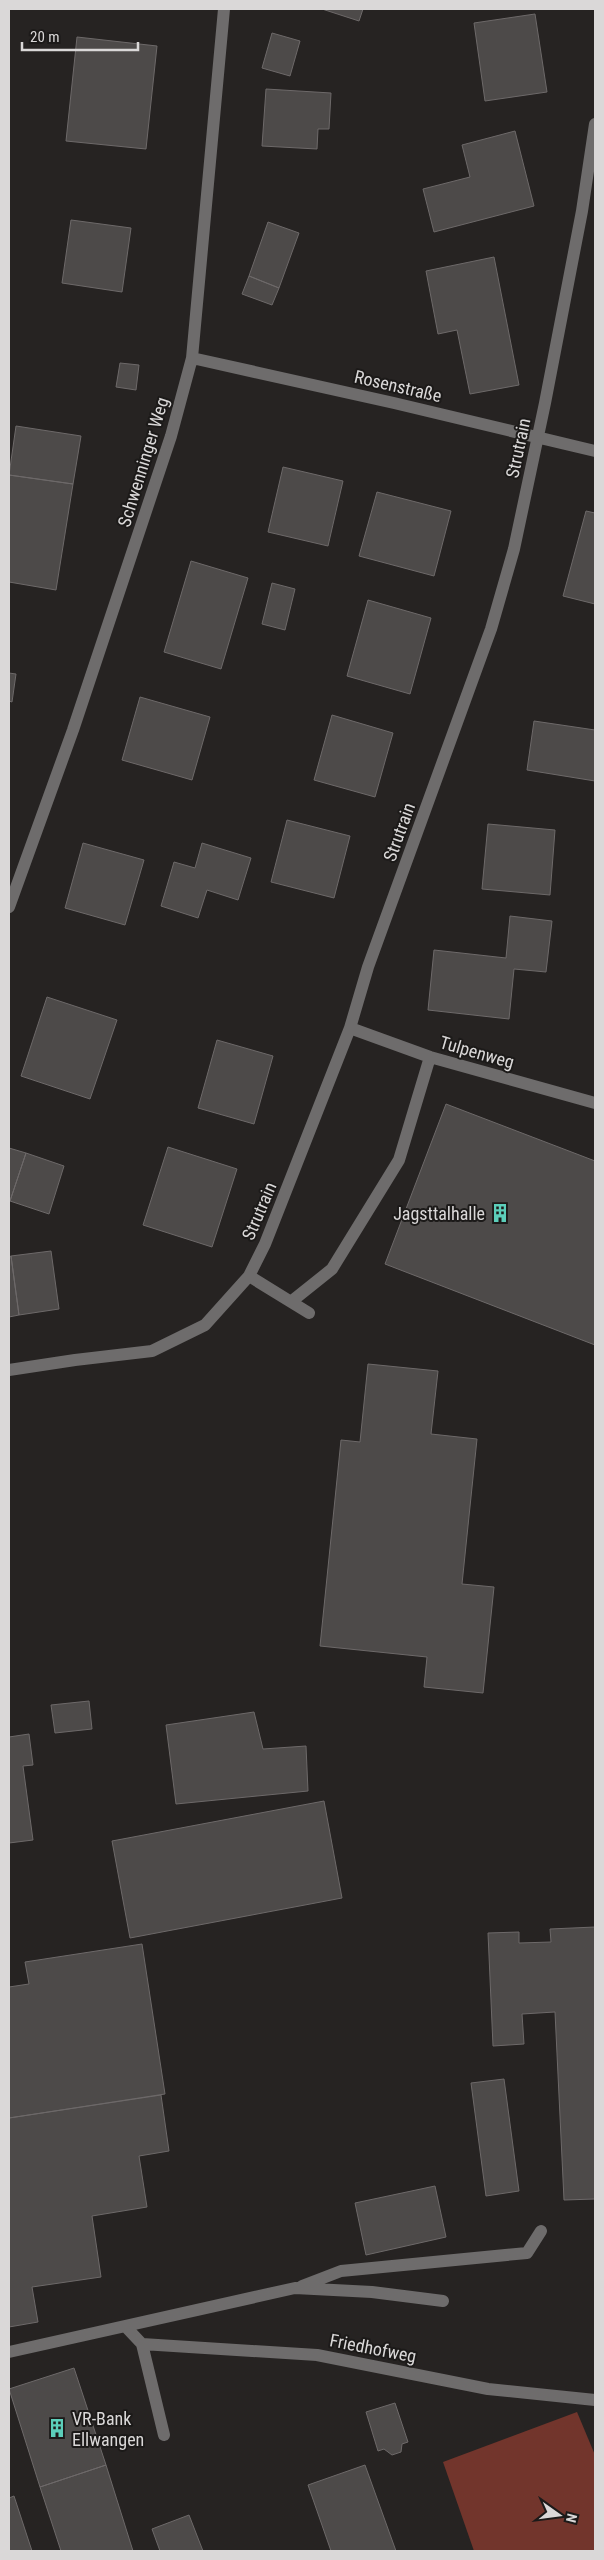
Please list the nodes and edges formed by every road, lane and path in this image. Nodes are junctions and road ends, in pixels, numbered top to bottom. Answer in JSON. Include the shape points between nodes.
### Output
{"nodes":[{"id":1,"x":224,"y":9,"type":"edge"},
{"id":2,"x":595,"y":124,"type":"edge"},
{"id":3,"x":192,"y":358,"type":"junction"},
{"id":4,"x":538,"y":436,"type":"junction"},
{"id":5,"x":595,"y":451,"type":"edge"},
{"id":6,"x":9,"y":907,"type":"edge"},
{"id":7,"x":350,"y":1028,"type":"junction"},
{"id":8,"x":430,"y":1057,"type":"junction"},
{"id":9,"x":595,"y":1104,"type":"edge"},
{"id":10,"x":249,"y":1276,"type":"junction"},
{"id":11,"x":292,"y":1301,"type":"junction"},
{"id":12,"x":309,"y":1313,"type":"dead end"},
{"id":13,"x":9,"y":1370,"type":"edge"},
{"id":14,"x":541,"y":2231,"type":"dead end"},
{"id":15,"x":295,"y":2288,"type":"junction"},
{"id":16,"x":443,"y":2301,"type":"dead end"},
{"id":17,"x":125,"y":2326,"type":"junction"},
{"id":18,"x":142,"y":2344,"type":"junction"},
{"id":19,"x":9,"y":2352,"type":"edge"},
{"id":20,"x":595,"y":2400,"type":"edge"},
{"id":21,"x":164,"y":2435,"type":"dead end"}],
"edges":[{"from":1,"to":3,"type":"street","name":"Schwenninger Weg"},
{"from":2,"to":4,"type":"street","name":"Strutrain","via":[[582,211]]},
{"from":3,"to":4,"type":"street","name":"Rosenstraße"},
{"from":3,"to":6,"type":"street","name":"Schwenninger Weg","via":[[171,436],[82,703]]},
{"from":4,"to":5,"type":"street","name":"Rosenstraße"},
{"from":4,"to":7,"type":"street","name":"Strutrain","via":[[514,549],[491,629],[368,968]]},
{"from":7,"to":8,"type":"street","name":"Tulpenweg"},
{"from":7,"to":10,"type":"street","name":"Strutrain","via":[[296,1171]]},
{"from":8,"to":9,"type":"street","name":"Tulpenweg"},
{"from":8,"to":11,"type":"street","via":[[399,1160],[332,1268]]},
{"from":10,"to":11,"type":"street"},
{"from":10,"to":13,"type":"street","name":"Strutrain","via":[[205,1325],[152,1351]]},
{"from":11,"to":12,"type":"street"},
{"from":14,"to":15,"type":"street","via":[[527,2253],[341,2272]]},
{"from":15,"to":16,"type":"street","via":[[372,2292]]},
{"from":15,"to":17,"type":"street"},
{"from":17,"to":18,"type":"street"},
{"from":17,"to":19,"type":"street"},
{"from":18,"to":20,"type":"street","name":"Friedhofweg","via":[[316,2355],[488,2389]]},
{"from":18,"to":21,"type":"street"}]}
